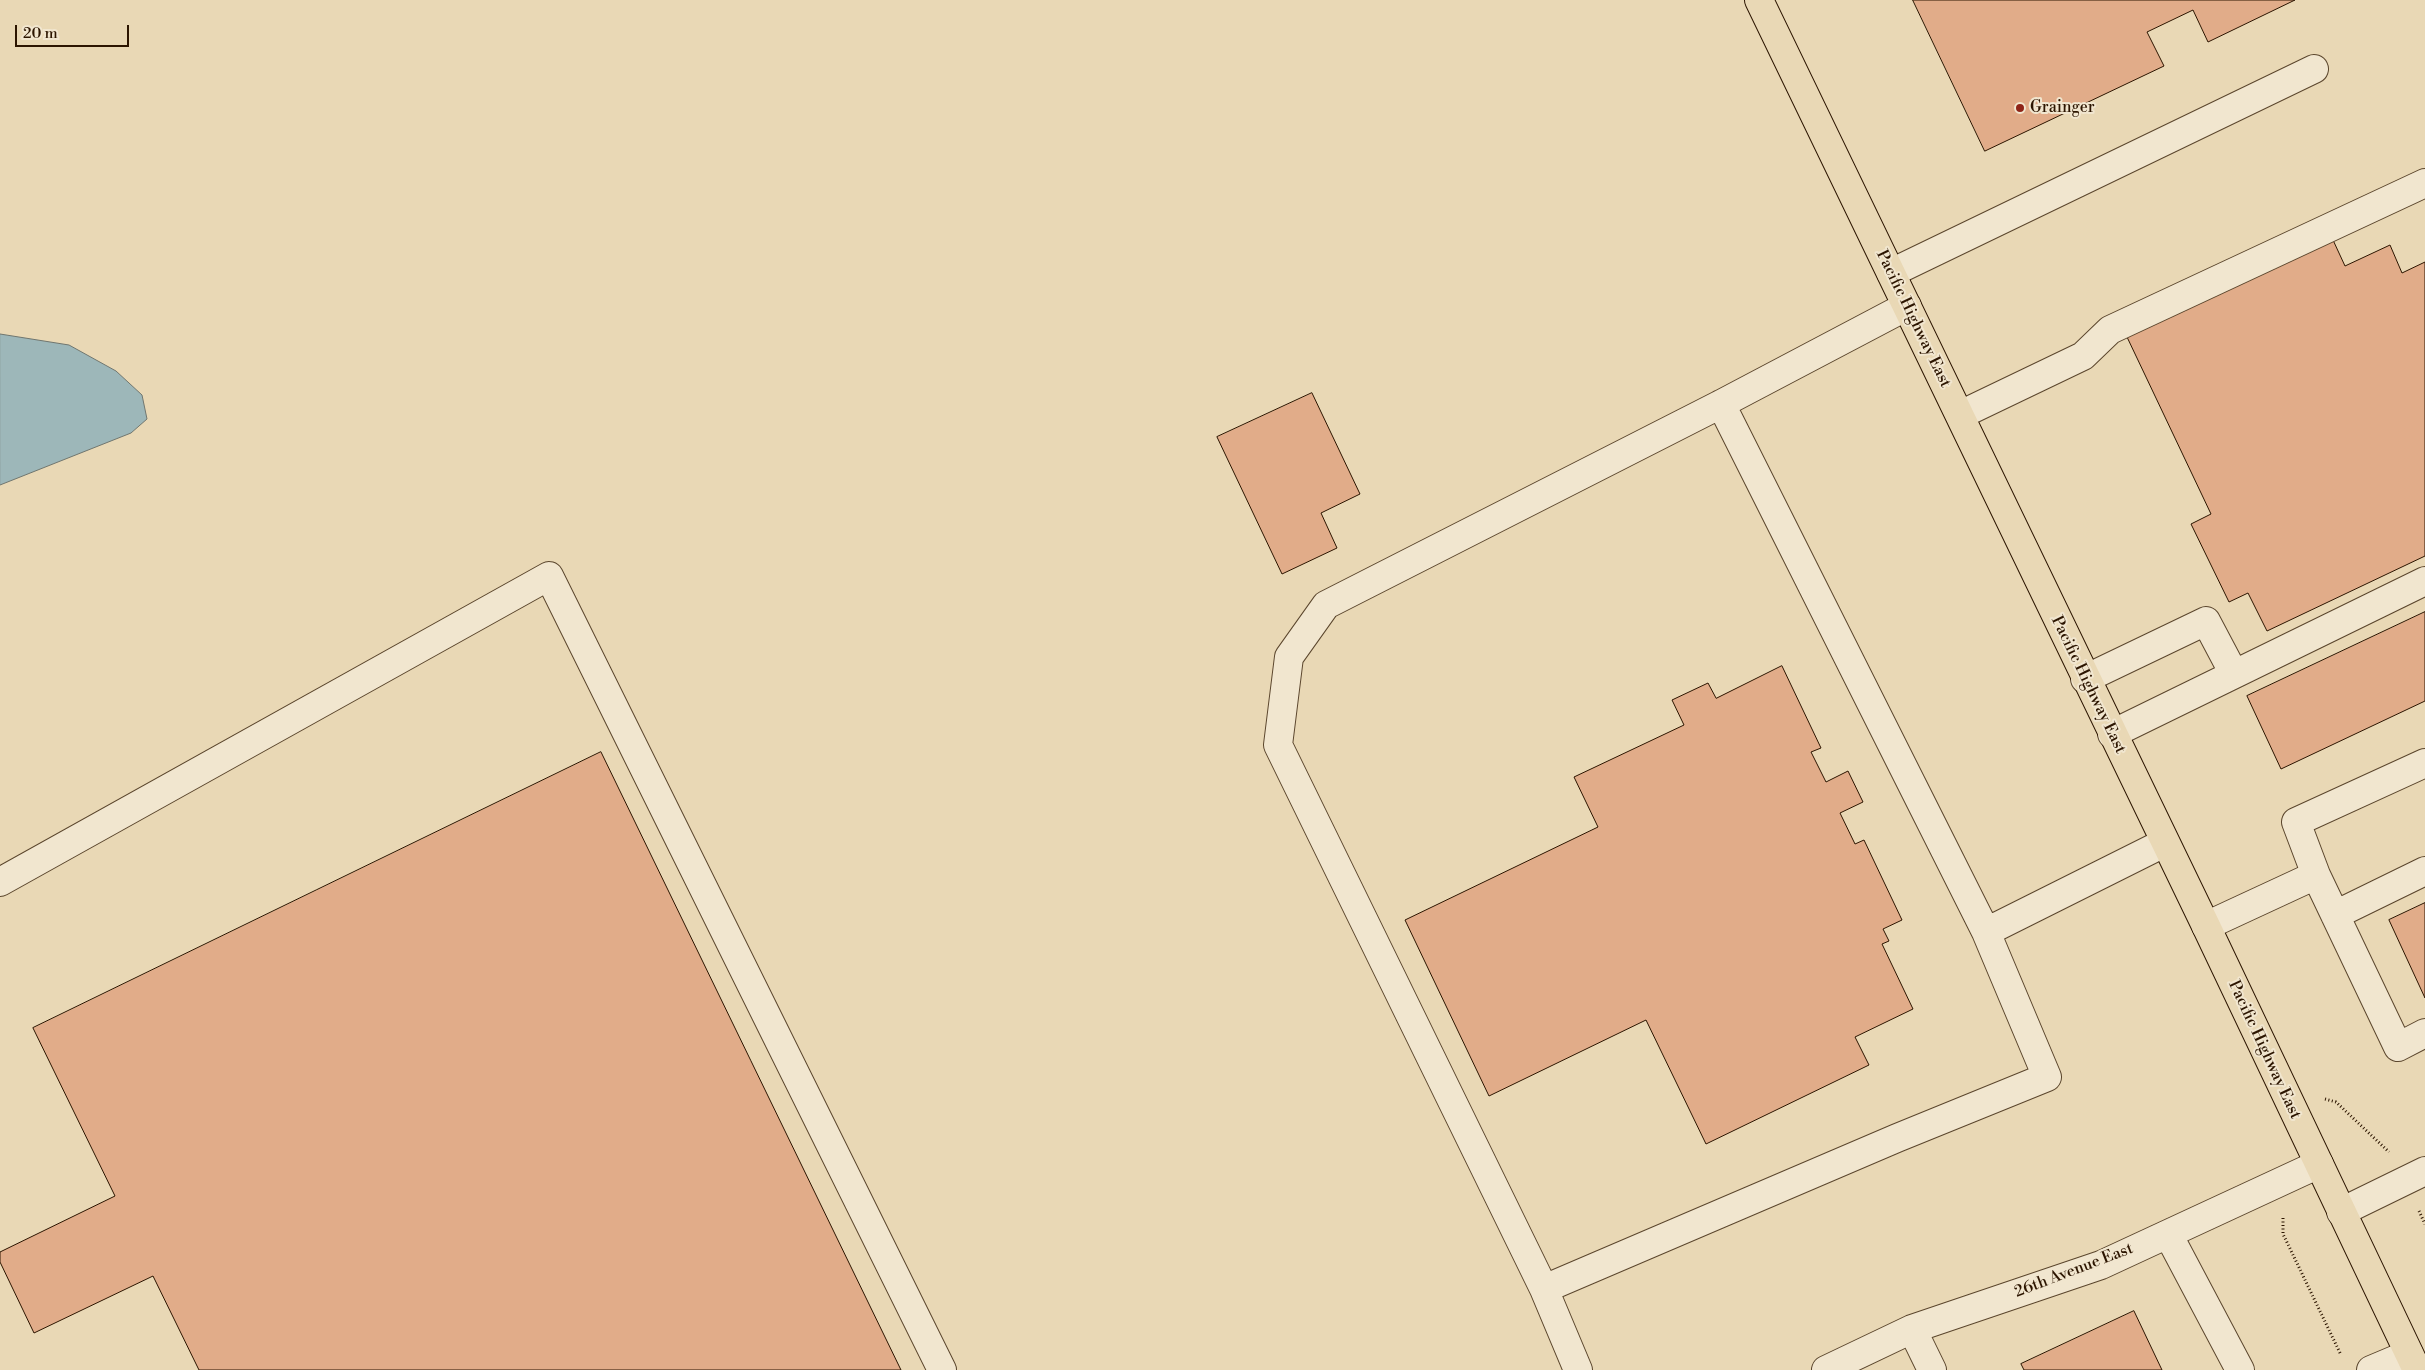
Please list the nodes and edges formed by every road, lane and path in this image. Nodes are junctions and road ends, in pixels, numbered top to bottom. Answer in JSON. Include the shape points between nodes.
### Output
{"nodes":[{"id":1,"x":1759,"y":0,"type":"edge"},
{"id":2,"x":2314,"y":69,"type":"dead end"},
{"id":3,"x":2425,"y":183,"type":"edge"},
{"id":4,"x":1891,"y":273,"type":"junction"},
{"id":5,"x":1907,"y":306,"type":"junction"},
{"id":6,"x":1721,"y":404,"type":"junction"},
{"id":7,"x":1960,"y":415,"type":"junction"},
{"id":8,"x":2425,"y":581,"type":"edge"},
{"id":9,"x":2234,"y":674,"type":"junction"},
{"id":10,"x":2085,"y":679,"type":"junction"},
{"id":11,"x":2112,"y":734,"type":"junction"},
{"id":12,"x":2425,"y":764,"type":"edge"},
{"id":13,"x":2164,"y":843,"type":"junction"},
{"id":14,"x":2425,"y":872,"type":"edge"},
{"id":15,"x":2316,"y":875,"type":"junction"},
{"id":16,"x":0,"y":882,"type":"edge"},
{"id":17,"x":2335,"y":915,"type":"junction"},
{"id":18,"x":2206,"y":926,"type":"junction"},
{"id":19,"x":1986,"y":932,"type":"junction"},
{"id":20,"x":2425,"y":1033,"type":"edge"},
{"id":21,"x":2283,"y":1088,"type":"junction"},
{"id":22,"x":2392,"y":1155,"type":"dead end"},
{"id":23,"x":2319,"y":1164,"type":"junction"},
{"id":24,"x":2425,"y":1171,"type":"edge"},
{"id":25,"x":2282,"y":1181,"type":"junction"},
{"id":26,"x":2342,"y":1212,"type":"junction"},
{"id":27,"x":2168,"y":1234,"type":"junction"},
{"id":28,"x":1544,"y":1289,"type":"junction"},
{"id":29,"x":1912,"y":1329,"type":"junction"},
{"id":30,"x":2344,"y":1362,"type":"dead end"},
{"id":31,"x":2413,"y":1362,"type":"edge"},
{"id":32,"x":942,"y":1370,"type":"edge"},
{"id":33,"x":1578,"y":1370,"type":"edge"},
{"id":34,"x":1826,"y":1370,"type":"edge"},
{"id":35,"x":1932,"y":1370,"type":"edge"},
{"id":36,"x":2240,"y":1370,"type":"edge"},
{"id":37,"x":2371,"y":1370,"type":"edge"}],
"edges":[{"from":1,"to":4,"type":"main road","name":"Pacific Highway East"},
{"from":2,"to":4,"type":"street"},
{"from":3,"to":7,"type":"street","via":[[2110,330],[2083,356]]},
{"from":4,"to":5,"type":"main road","name":"Pacific Highway East"},
{"from":5,"to":6,"type":"street"},
{"from":5,"to":7,"type":"main road","name":"Pacific Highway East"},
{"from":6,"to":19,"type":"street"},
{"from":6,"to":28,"type":"street","via":[[1326,605],[1289,657],[1278,745]]},
{"from":7,"to":10,"type":"main road","name":"Pacific Highway East"},
{"from":8,"to":9,"type":"street"},
{"from":9,"to":10,"type":"street","via":[[2206,621]]},
{"from":9,"to":11,"type":"street"},
{"from":10,"to":11,"type":"main road","name":"Pacific Highway East"},
{"from":11,"to":13,"type":"main road","name":"Pacific Highway East"},
{"from":12,"to":15,"type":"street","via":[[2296,822]]},
{"from":13,"to":18,"type":"main road","name":"Pacific Highway East"},
{"from":13,"to":19,"type":"street"},
{"from":14,"to":17,"type":"street"},
{"from":15,"to":17,"type":"street"},
{"from":15,"to":18,"type":"street"},
{"from":16,"to":32,"type":"street","via":[[549,576]]},
{"from":17,"to":20,"type":"street","via":[[2398,1047]]},
{"from":18,"to":21,"type":"main road","name":"Pacific Highway East"},
{"from":19,"to":28,"type":"street","via":[[2047,1078]]},
{"from":21,"to":22,"type":"path","via":[[2336,1102]]},
{"from":21,"to":23,"type":"main road","name":"Pacific Highway East"},
{"from":23,"to":25,"type":"street","name":"26th Avenue East"},
{"from":23,"to":26,"type":"main road","name":"Pacific Highway East"},
{"from":24,"to":26,"type":"street"},
{"from":25,"to":27,"type":"street","name":"26th Avenue East"},
{"from":25,"to":30,"type":"path","via":[[2283,1234]]},
{"from":26,"to":31,"type":"main road","name":"Pacific Highway East"},
{"from":27,"to":29,"type":"street","name":"26th Avenue East","via":[[2101,1265]]},
{"from":27,"to":36,"type":"street"},
{"from":28,"to":33,"type":"street"},
{"from":29,"to":34,"type":"street","name":"26th Avenue East"},
{"from":29,"to":35,"type":"street"},
{"from":31,"to":37,"type":"street"}]}
